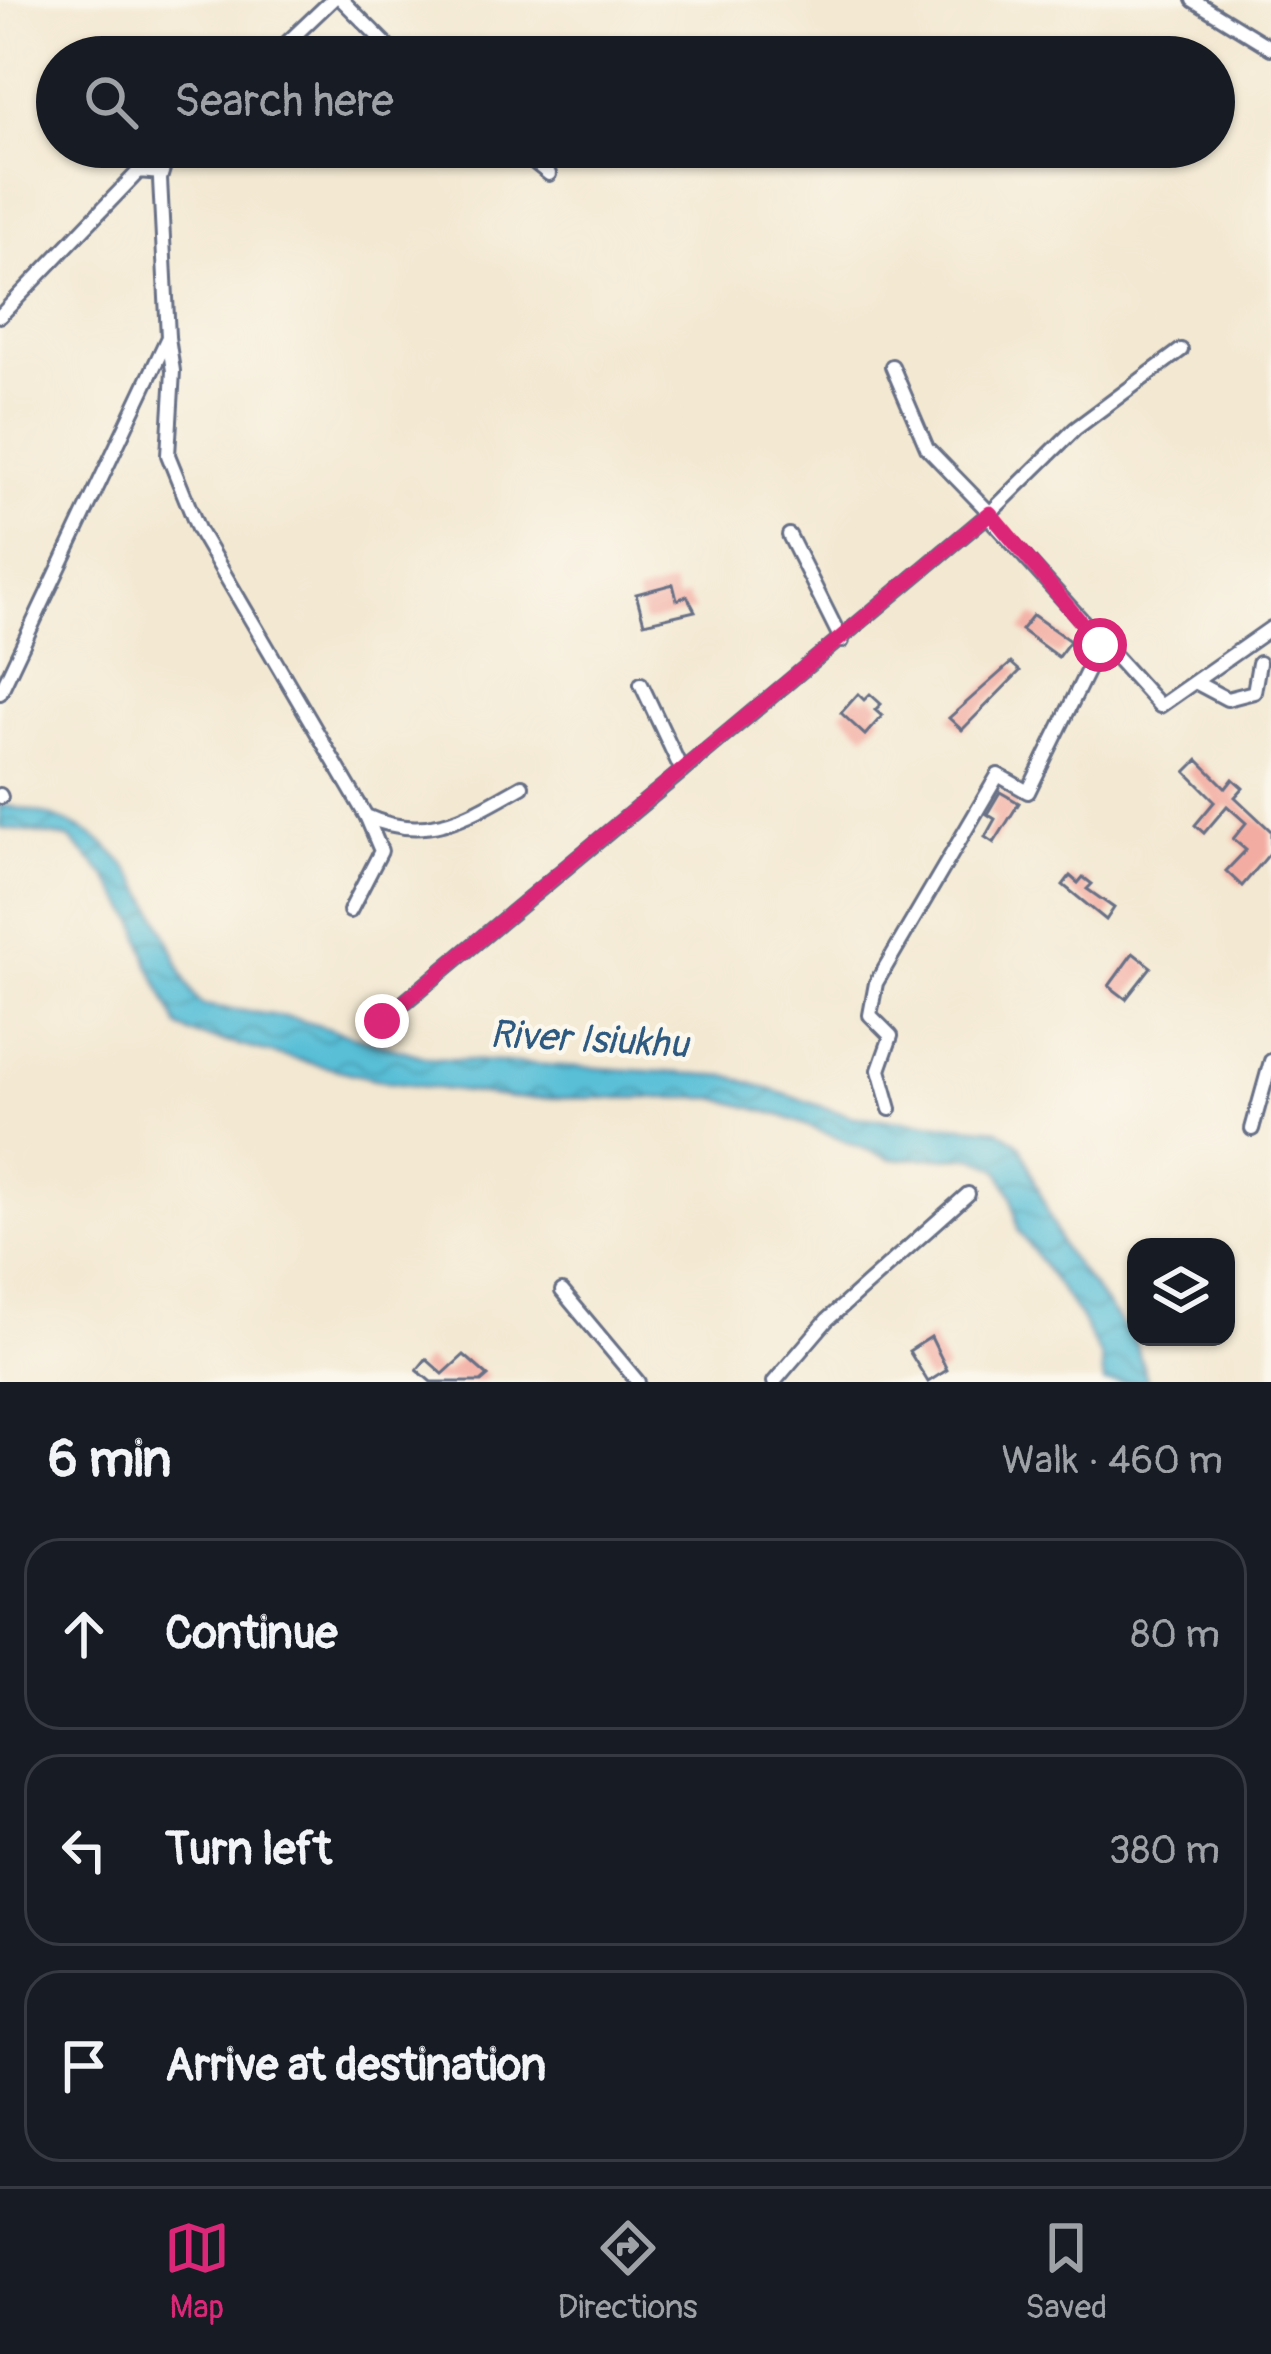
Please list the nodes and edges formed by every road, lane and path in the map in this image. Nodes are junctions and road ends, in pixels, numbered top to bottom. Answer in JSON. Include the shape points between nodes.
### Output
{"nodes":[{"id":1,"x":332,"y":0,"type":"edge"},
{"id":2,"x":343,"y":0,"type":"edge"},
{"id":3,"x":1193,"y":0,"type":"edge"},
{"id":4,"x":294,"y":36,"type":"edge"},
{"id":5,"x":378,"y":36,"type":"edge"},
{"id":6,"x":1271,"y":48,"type":"edge"},
{"id":7,"x":164,"y":168,"type":"edge"},
{"id":8,"x":541,"y":168,"type":"edge"},
{"id":9,"x":161,"y":173,"type":"junction"},
{"id":10,"x":549,"y":174,"type":"dead end"},
{"id":11,"x":0,"y":316,"type":"edge"},
{"id":12,"x":168,"y":338,"type":"junction"},
{"id":13,"x":1181,"y":350,"type":"dead end"},
{"id":14,"x":892,"y":366,"type":"dead end"},
{"id":15,"x":990,"y":513,"type":"junction"},
{"id":16,"x":790,"y":535,"type":"dead end"},
{"id":17,"x":1271,"y":628,"type":"edge"},
{"id":18,"x":842,"y":640,"type":"junction"},
{"id":19,"x":1100,"y":645,"type":"junction"},
{"id":20,"x":1259,"y":663,"type":"dead end"},
{"id":21,"x":1195,"y":682,"type":"junction"},
{"id":22,"x":641,"y":684,"type":"dead end"},
{"id":23,"x":0,"y":693,"type":"edge"},
{"id":24,"x":682,"y":771,"type":"junction"},
{"id":25,"x":522,"y":786,"type":"dead end"},
{"id":26,"x":366,"y":816,"type":"junction"},
{"id":27,"x":350,"y":911,"type":"dead end"},
{"id":28,"x":382,"y":1021,"type":"dead end"},
{"id":29,"x":1271,"y":1061,"type":"edge"},
{"id":30,"x":890,"y":1108,"type":"dead end"},
{"id":31,"x":1252,"y":1130,"type":"dead end"},
{"id":32,"x":968,"y":1194,"type":"dead end"},
{"id":33,"x":562,"y":1291,"type":"dead end"},
{"id":34,"x":638,"y":1382,"type":"edge"},
{"id":35,"x":774,"y":1382,"type":"edge"}],
"edges":[{"from":1,"to":4,"type":"street"},
{"from":2,"to":5,"type":"street"},
{"from":3,"to":6,"type":"street"},
{"from":7,"to":9,"type":"street"},
{"from":8,"to":10,"type":"street"},
{"from":9,"to":11,"type":"street","via":[[139,171]]},
{"from":9,"to":12,"type":"street"},
{"from":12,"to":23,"type":"street"},
{"from":12,"to":26,"type":"street","via":[[168,455],[198,529]]},
{"from":13,"to":15,"type":"street","via":[[1076,429]]},
{"from":14,"to":15,"type":"street","via":[[927,448]]},
{"from":15,"to":18,"type":"street"},
{"from":15,"to":19,"type":"street"},
{"from":16,"to":18,"type":"street"},
{"from":17,"to":21,"type":"street"},
{"from":18,"to":24,"type":"street"},
{"from":19,"to":21,"type":"street","via":[[1160,706]]},
{"from":19,"to":30,"type":"street","via":[[1028,792],[998,775],[876,983],[870,1016],[891,1036],[879,1070]]},
{"from":20,"to":21,"type":"street","via":[[1254,692],[1227,698]]},
{"from":22,"to":24,"type":"street"},
{"from":24,"to":28,"type":"street"},
{"from":25,"to":26,"type":"street","via":[[428,830]]},
{"from":26,"to":27,"type":"street","via":[[381,851]]},
{"from":29,"to":31,"type":"street"},
{"from":32,"to":35,"type":"street","via":[[827,1320]]},
{"from":33,"to":34,"type":"street"}]}
